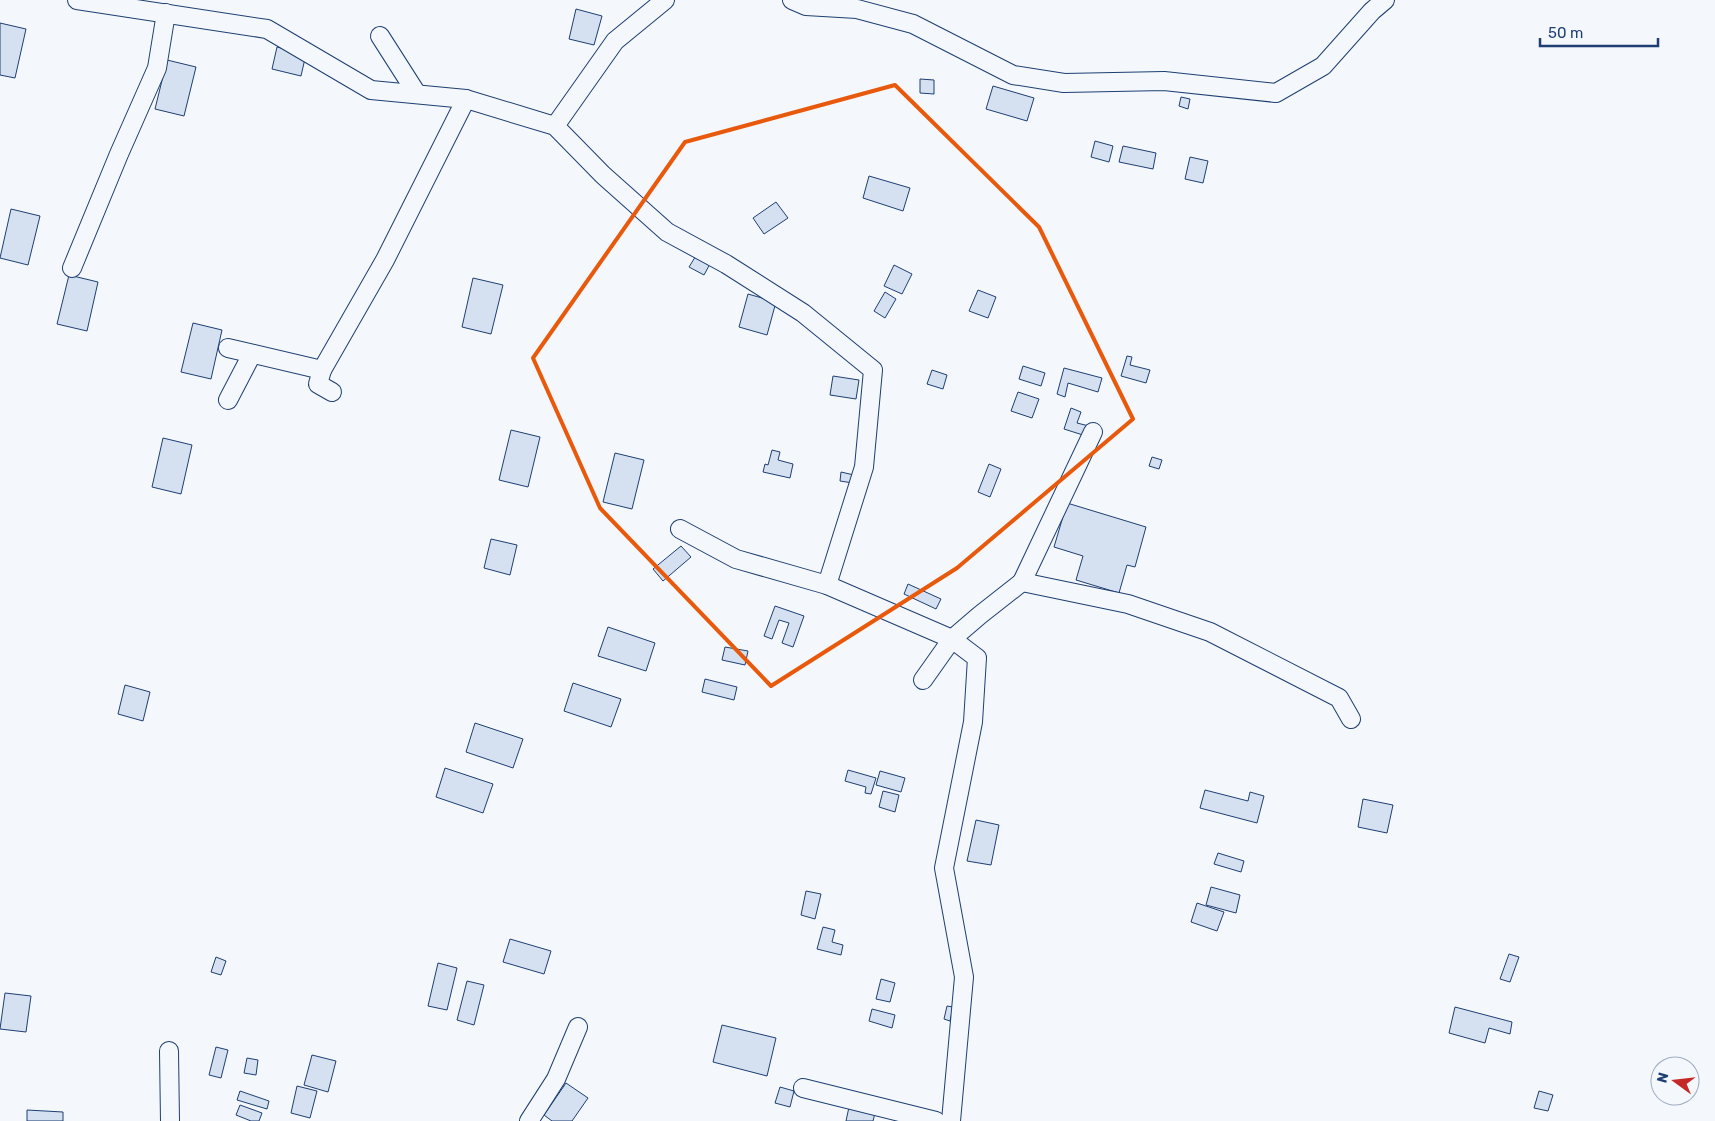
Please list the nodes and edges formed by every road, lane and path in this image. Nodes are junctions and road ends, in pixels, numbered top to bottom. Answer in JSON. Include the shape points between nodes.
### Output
{"nodes":[{"id":1,"x":77,"y":0,"type":"edge"},
{"id":2,"x":665,"y":0,"type":"edge"},
{"id":3,"x":792,"y":0,"type":"edge"},
{"id":4,"x":1385,"y":0,"type":"edge"},
{"id":5,"x":166,"y":14,"type":"junction"},
{"id":6,"x":380,"y":36,"type":"dead end"},
{"id":7,"x":417,"y":94,"type":"junction"},
{"id":8,"x":466,"y":99,"type":"junction"},
{"id":9,"x":555,"y":126,"type":"junction"},
{"id":10,"x":72,"y":268,"type":"dead end"},
{"id":11,"x":228,"y":348,"type":"dead end"},
{"id":12,"x":252,"y":354,"type":"junction"},
{"id":13,"x":322,"y":370,"type":"junction"},
{"id":14,"x":332,"y":392,"type":"dead end"},
{"id":15,"x":228,"y":400,"type":"dead end"},
{"id":16,"x":1093,"y":432,"type":"dead end"},
{"id":17,"x":680,"y":529,"type":"dead end"},
{"id":18,"x":1022,"y":582,"type":"junction"},
{"id":19,"x":827,"y":585,"type":"junction"},
{"id":20,"x":952,"y":639,"type":"junction"},
{"id":21,"x":923,"y":680,"type":"dead end"},
{"id":22,"x":1351,"y":719,"type":"dead end"},
{"id":23,"x":578,"y":1027,"type":"dead end"},
{"id":24,"x":169,"y":1052,"type":"dead end"},
{"id":25,"x":803,"y":1088,"type":"dead end"},
{"id":26,"x":170,"y":1121,"type":"edge"},
{"id":27,"x":530,"y":1121,"type":"edge"},
{"id":28,"x":936,"y":1121,"type":"edge"},
{"id":29,"x":951,"y":1121,"type":"edge"}],
"edges":[{"from":1,"to":5,"type":"street"},
{"from":2,"to":9,"type":"street","via":[[615,41]]},
{"from":3,"to":4,"type":"street","via":[[806,6],[857,9],[913,24],[1013,75],[1064,83],[1164,81],[1276,93],[1323,66]]},
{"from":5,"to":7,"type":"street","via":[[267,29],[371,90]]},
{"from":5,"to":10,"type":"street","via":[[157,68]]},
{"from":6,"to":7,"type":"street"},
{"from":7,"to":8,"type":"street"},
{"from":8,"to":9,"type":"street"},
{"from":8,"to":13,"type":"street","via":[[385,260]]},
{"from":9,"to":19,"type":"street","via":[[603,175],[667,232],[804,313],[873,370],[864,467]]},
{"from":11,"to":12,"type":"street"},
{"from":12,"to":13,"type":"street"},
{"from":12,"to":15,"type":"street"},
{"from":13,"to":14,"type":"street","via":[[318,384]]},
{"from":16,"to":18,"type":"street"},
{"from":17,"to":19,"type":"street","via":[[736,559]]},
{"from":18,"to":20,"type":"street"},
{"from":18,"to":22,"type":"street","via":[[1128,604],[1210,632],[1339,698]]},
{"from":19,"to":20,"type":"street"},
{"from":20,"to":21,"type":"street"},
{"from":20,"to":29,"type":"street","via":[[977,658],[973,722],[944,868],[964,977]]},
{"from":23,"to":27,"type":"street","via":[[556,1079]]},
{"from":24,"to":26,"type":"street"},
{"from":25,"to":28,"type":"street"}]}
